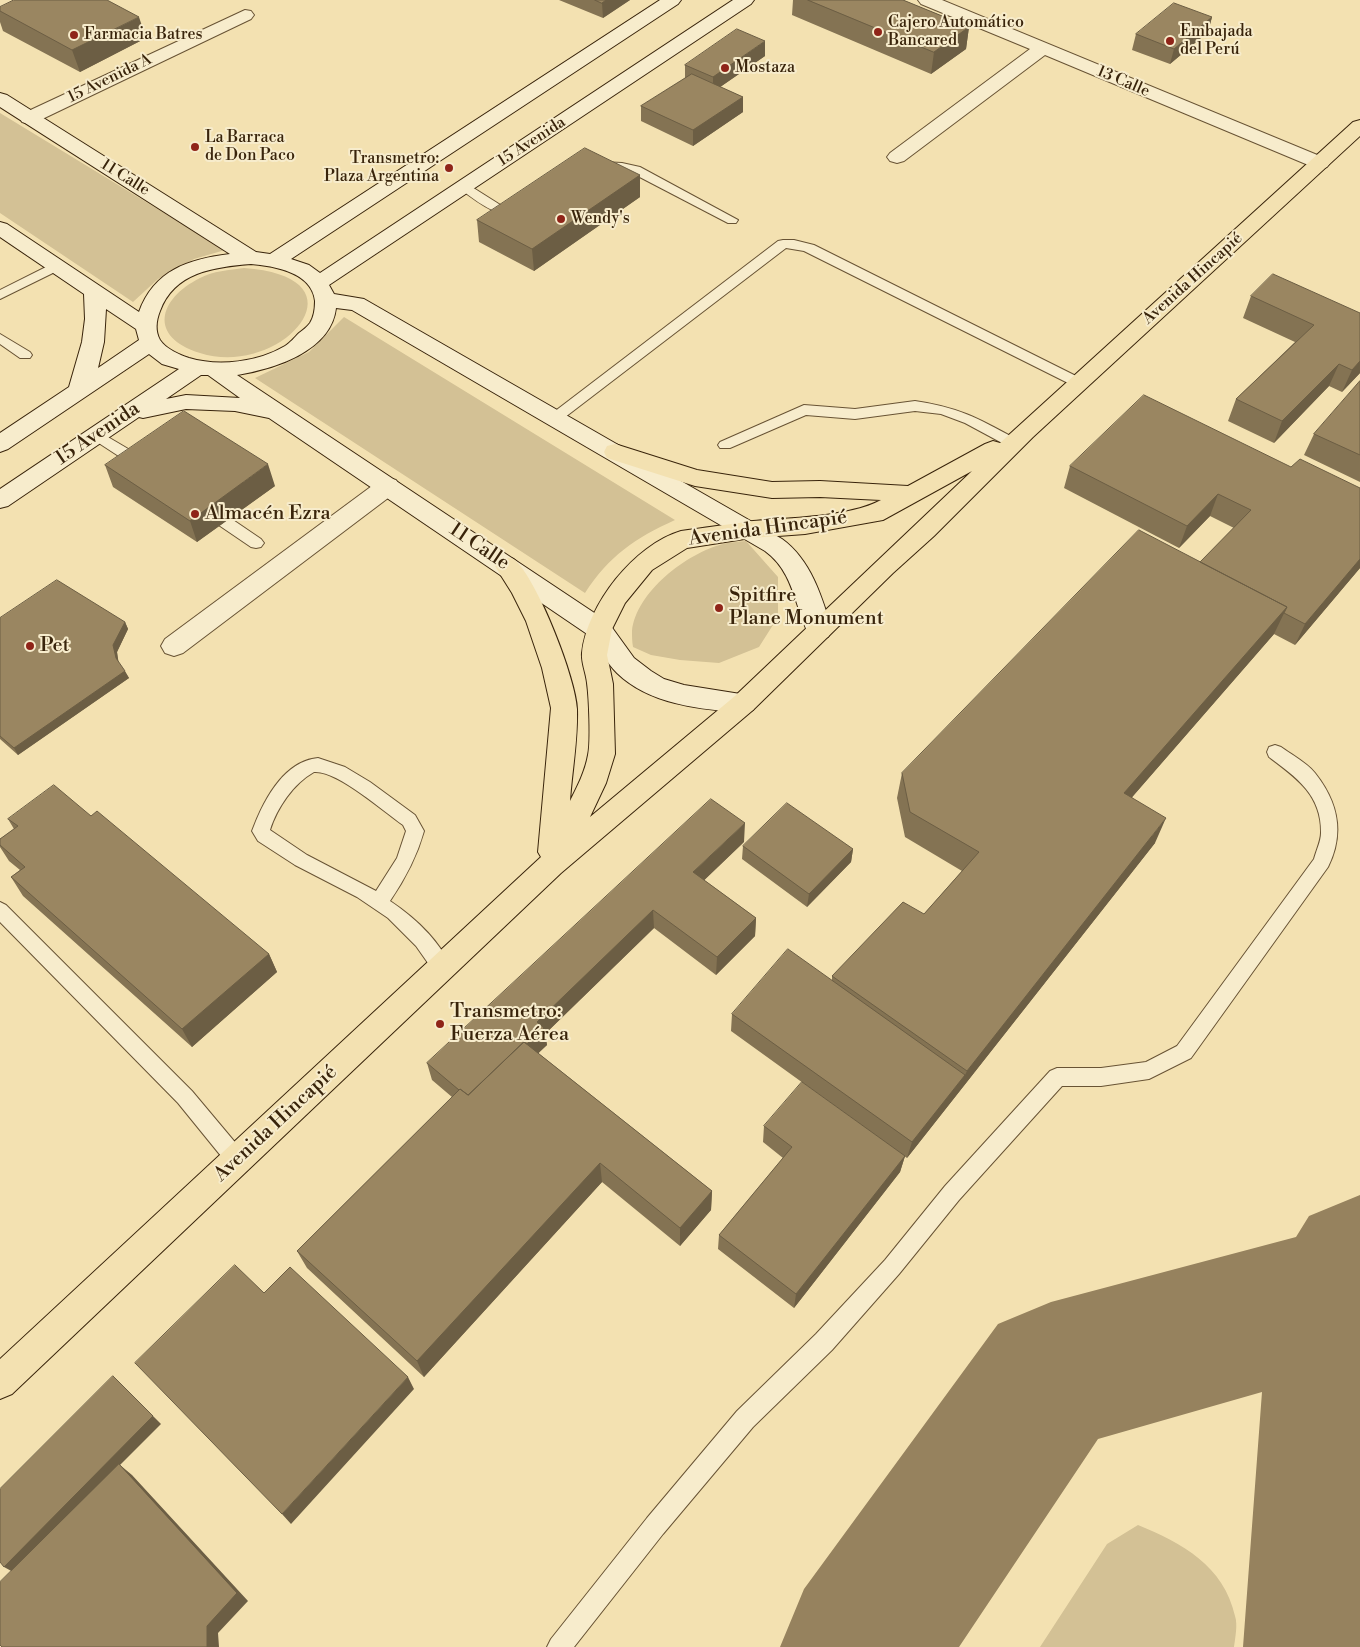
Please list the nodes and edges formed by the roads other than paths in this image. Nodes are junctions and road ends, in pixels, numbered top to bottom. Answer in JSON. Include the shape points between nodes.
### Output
{"nodes":[{"id":1,"x":672,"y":0,"type":"edge"},
{"id":2,"x":745,"y":0,"type":"edge"},
{"id":3,"x":927,"y":0,"type":"edge"},
{"id":4,"x":244,"y":15,"type":"dead end"},
{"id":5,"x":1042,"y":48,"type":"junction"},
{"id":6,"x":0,"y":99,"type":"edge"},
{"id":7,"x":29,"y":118,"type":"junction"},
{"id":8,"x":1360,"y":126,"type":"edge"},
{"id":9,"x":897,"y":157,"type":"dead end"},
{"id":10,"x":1320,"y":163,"type":"junction"},
{"id":11,"x":592,"y":168,"type":"edge"},
{"id":12,"x":464,"y":186,"type":"junction"},
{"id":13,"x":527,"y":199,"type":"edge"},
{"id":14,"x":732,"y":220,"type":"dead end"},
{"id":15,"x":0,"y":228,"type":"edge"},
{"id":16,"x":251,"y":258,"type":"junction"},
{"id":17,"x":274,"y":260,"type":"junction"},
{"id":18,"x":56,"y":266,"type":"junction"},
{"id":19,"x":94,"y":292,"type":"junction"},
{"id":20,"x":322,"y":292,"type":"junction"},
{"id":21,"x":0,"y":295,"type":"edge"},
{"id":22,"x":147,"y":334,"type":"junction"},
{"id":23,"x":0,"y":338,"type":"edge"},
{"id":24,"x":24,"y":355,"type":"dead end"},
{"id":25,"x":206,"y":370,"type":"junction"},
{"id":26,"x":1079,"y":383,"type":"junction"},
{"id":27,"x":79,"y":391,"type":"junction"},
{"id":28,"x":280,"y":414,"type":"junction"},
{"id":29,"x":125,"y":416,"type":"junction"},
{"id":30,"x":555,"y":418,"type":"junction"},
{"id":31,"x":96,"y":435,"type":"junction"},
{"id":32,"x":1017,"y":436,"type":"junction"},
{"id":33,"x":0,"y":444,"type":"edge"},
{"id":34,"x":725,"y":445,"type":"dead end"},
{"id":35,"x":615,"y":452,"type":"junction"},
{"id":36,"x":152,"y":471,"type":"edge"},
{"id":37,"x":388,"y":486,"type":"junction"},
{"id":38,"x":916,"y":494,"type":"junction"},
{"id":39,"x":192,"y":499,"type":"edge"},
{"id":40,"x":0,"y":500,"type":"edge"},
{"id":41,"x":751,"y":530,"type":"junction"},
{"id":42,"x":256,"y":543,"type":"dead end"},
{"id":43,"x":508,"y":566,"type":"junction"},
{"id":44,"x":599,"y":629,"type":"junction"},
{"id":45,"x":819,"y":630,"type":"junction"},
{"id":46,"x":174,"y":646,"type":"dead end"},
{"id":47,"x":744,"y":703,"type":"junction"},
{"id":48,"x":1275,"y":752,"type":"dead end"},
{"id":49,"x":551,"y":866,"type":"junction"},
{"id":50,"x":379,"y":902,"type":"junction"},
{"id":51,"x":0,"y":910,"type":"edge"},
{"id":52,"x":442,"y":967,"type":"junction"},
{"id":53,"x":237,"y":1160,"type":"junction"},
{"id":54,"x":0,"y":1382,"type":"edge"},
{"id":55,"x":559,"y":1647,"type":"edge"}],
"edges":[{"from":1,"to":17,"type":"street"},
{"from":2,"to":12,"type":"street","name":"15 Avenida"},
{"from":3,"to":5,"type":"street","name":"13 Calle"},
{"from":4,"to":7,"type":"street","name":"15 Avenida A"},
{"from":5,"to":9,"type":"street"},
{"from":5,"to":10,"type":"street","name":"13 Calle"},
{"from":6,"to":7,"type":"street","name":"11 Calle"},
{"from":7,"to":16,"type":"street","name":"11 Calle"},
{"from":8,"to":10,"type":"main road","name":"Avenida Hincapié"},
{"from":10,"to":26,"type":"main road","name":"Avenida Hincapié"},
{"from":11,"to":14,"type":"lane","via":[[608,166],[636,170]]},
{"from":12,"to":13,"type":"lane","via":[[502,210]]},
{"from":12,"to":20,"type":"street","name":"15 Avenida"},
{"from":15,"to":18,"type":"street"},
{"from":16,"to":17,"type":"street"},
{"from":16,"to":22,"type":"street","via":[[225,260],[176,278],[158,292],[147,308]]},
{"from":17,"to":20,"type":"street","via":[[300,268]]},
{"from":18,"to":19,"type":"street"},
{"from":18,"to":21,"type":"lane"},
{"from":19,"to":22,"type":"street"},
{"from":19,"to":27,"type":"street","via":[[97,320],[93,351]]},
{"from":20,"to":25,"type":"street","via":[[323,321],[308,341],[282,358],[250,368]]},
{"from":20,"to":30,"type":"street","via":[[358,304]]},
{"from":22,"to":25,"type":"street","via":[[168,359]]},
{"from":22,"to":27,"type":"street"},
{"from":23,"to":24,"type":"lane"},
{"from":25,"to":28,"type":"street","name":"11 Calle"},
{"from":25,"to":29,"type":"street","name":"15 Avenida"},
{"from":26,"to":30,"type":"lane","via":[[809,248],[783,244]]},
{"from":26,"to":32,"type":"main road","name":"Avenida Hincapié"},
{"from":27,"to":33,"type":"street"},
{"from":28,"to":29,"type":"street","via":[[235,404],[186,402]]},
{"from":28,"to":37,"type":"street","name":"11 Calle"},
{"from":29,"to":31,"type":"street","name":"15 Avenida"},
{"from":30,"to":35,"type":"street"},
{"from":31,"to":36,"type":"lane"},
{"from":31,"to":40,"type":"street","name":"15 Avenida"},
{"from":32,"to":34,"type":"lane","via":[[943,410],[915,406],[855,414],[804,410]]},
{"from":32,"to":38,"type":"main road","name":"Avenida Hincapié"},
{"from":32,"to":45,"type":"main road","name":"Avenida Hincapié","via":[[926,530]]},
{"from":35,"to":38,"type":"main road","via":[[695,478],[772,490]]},
{"from":35,"to":41,"type":"street"},
{"from":37,"to":43,"type":"street","name":"11 Calle"},
{"from":37,"to":46,"type":"street"},
{"from":38,"to":41,"type":"main road","name":"Avenida Hincapié","via":[[875,514],[805,526]]},
{"from":39,"to":42,"type":"lane"},
{"from":41,"to":44,"type":"main road","name":"Avenida Hincapié","via":[[681,540],[643,564],[616,597]]},
{"from":41,"to":45,"type":"street","via":[[784,552],[794,566]]},
{"from":43,"to":44,"type":"street","name":"11 Calle"},
{"from":43,"to":49,"type":"main road","via":[[538,621],[555,668],[564,708]]},
{"from":44,"to":47,"type":"street","name":"11 Calle","via":[[628,668],[650,683],[682,696]]},
{"from":44,"to":49,"type":"main road","name":"Avenida Hincapié","via":[[594,655],[600,684],[602,754],[593,783]]},
{"from":45,"to":47,"type":"main road","name":"Avenida Hincapié"},
{"from":47,"to":49,"type":"main road","name":"Avenida Hincapié"},
{"from":48,"to":55,"type":"lane","via":[[1308,777],[1326,806],[1330,834],[1322,862],[1184,1052],[1149,1070],[1101,1077],[1057,1076],[824,1342],[745,1419],[654,1526]]},
{"from":49,"to":52,"type":"main road","name":"Avenida Hincapié"},
{"from":50,"to":50,"type":"lane","via":[[301,860],[261,831],[264,820],[285,786],[306,768],[318,765],[340,772],[409,820],[415,832],[412,845]]},
{"from":50,"to":52,"type":"lane","via":[[423,940]]},
{"from":51,"to":53,"type":"lane","via":[[185,1097]]},
{"from":52,"to":53,"type":"main road","name":"Avenida Hincapié"},
{"from":53,"to":54,"type":"main road","name":"Avenida Hincapié"}]}
